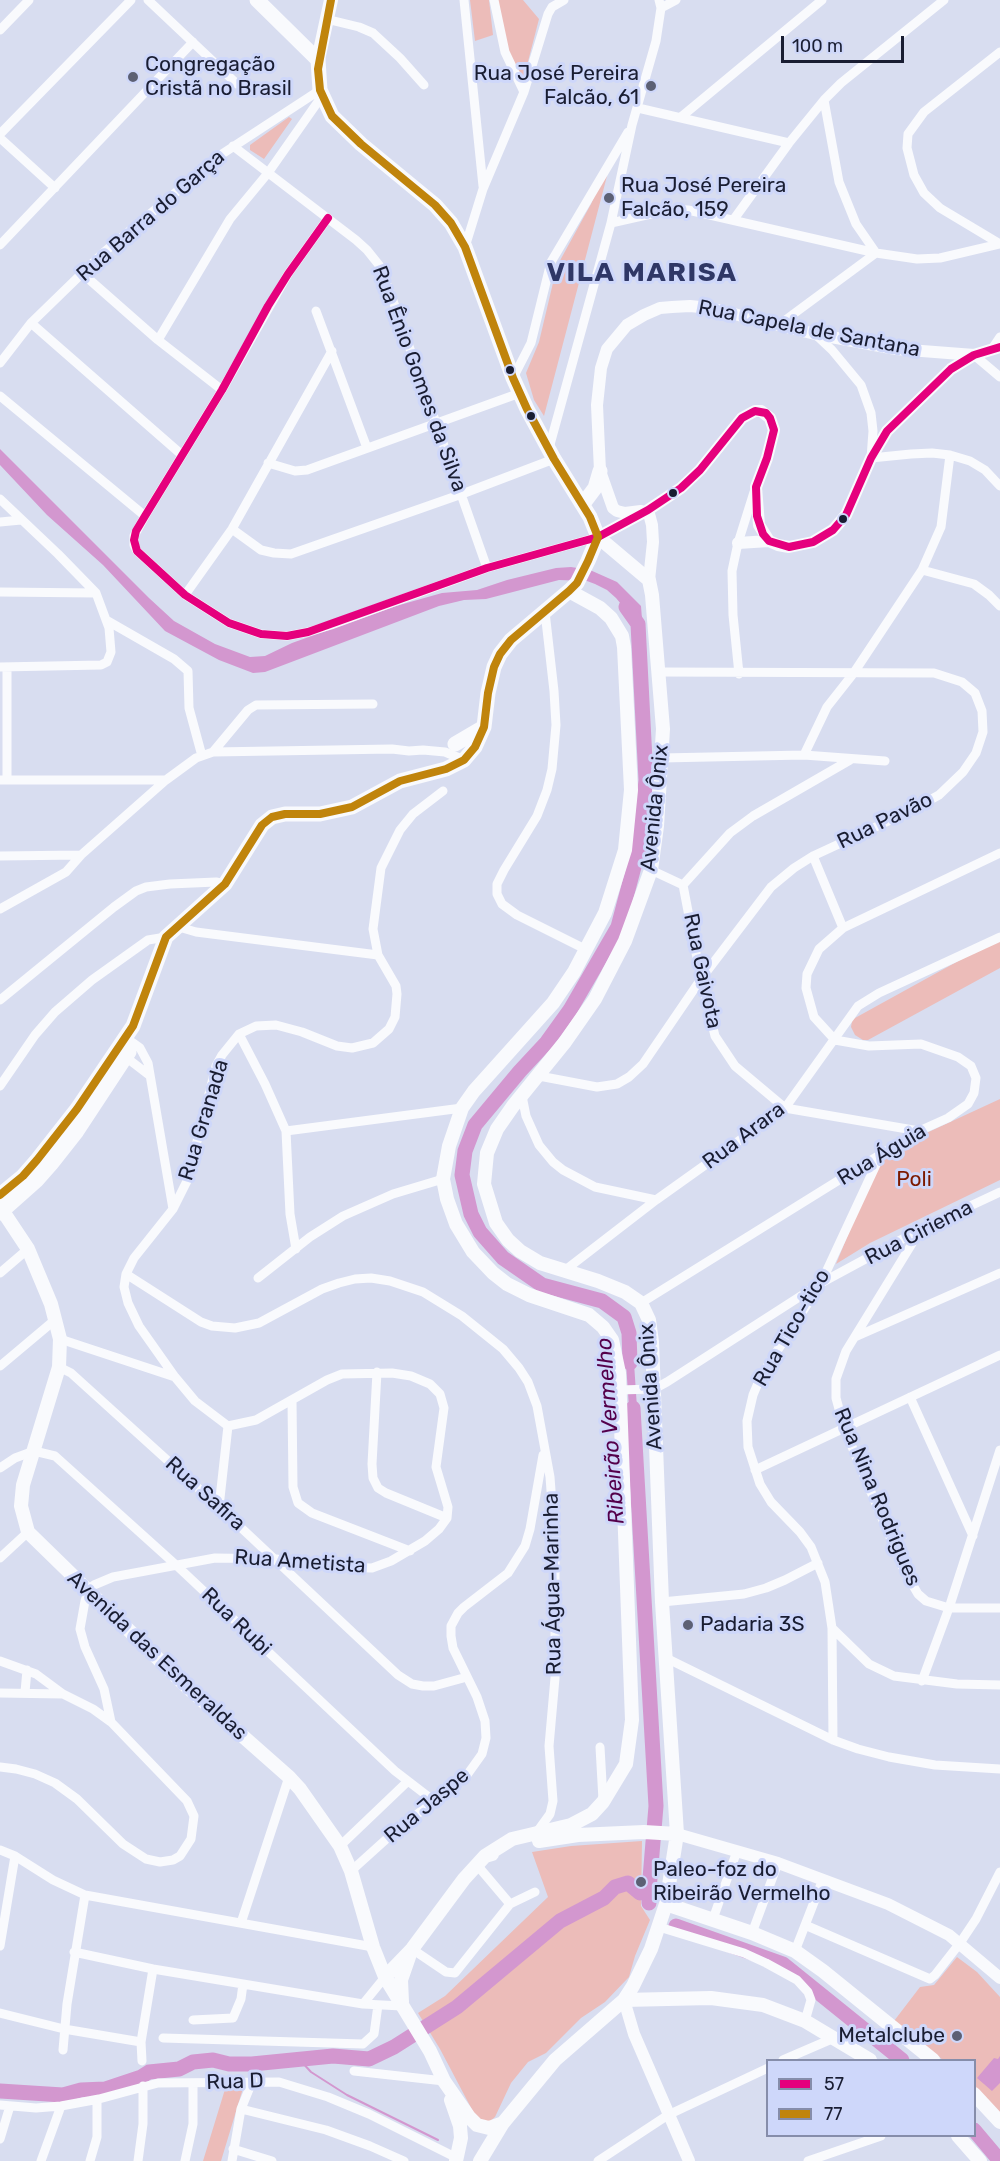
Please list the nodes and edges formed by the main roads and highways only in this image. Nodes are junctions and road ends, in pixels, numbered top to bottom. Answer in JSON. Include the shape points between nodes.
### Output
{"nodes":[{"id":1,"x":257,"y":0,"type":"edge"},
{"id":2,"x":331,"y":0,"type":"edge"},
{"id":3,"x":318,"y":60,"type":"junction"},
{"id":4,"x":600,"y":471,"type":"road end"},
{"id":5,"x":583,"y":504,"type":"junction"},
{"id":6,"x":598,"y":537,"type":"junction"},
{"id":7,"x":573,"y":587,"type":"junction"},
{"id":8,"x":484,"y":727,"type":"junction"},
{"id":9,"x":455,"y":744,"type":"road end"},
{"id":10,"x":180,"y":927,"type":"junction"},
{"id":11,"x":126,"y":1048,"type":"junction"},
{"id":12,"x":37,"y":1160,"type":"junction"},
{"id":13,"x":0,"y":1195,"type":"edge"},
{"id":14,"x":1,"y":1211,"type":"edge"},
{"id":15,"x":677,"y":1834,"type":"junction"},
{"id":16,"x":481,"y":1860,"type":"junction"},
{"id":17,"x":666,"y":1904,"type":"junction"},
{"id":18,"x":373,"y":1947,"type":"junction"},
{"id":19,"x":407,"y":1954,"type":"junction"},
{"id":20,"x":385,"y":1977,"type":"junction"},
{"id":21,"x":624,"y":2000,"type":"junction"},
{"id":22,"x":402,"y":2006,"type":"junction"},
{"id":23,"x":867,"y":2059,"type":"edge"},
{"id":24,"x":931,"y":2059,"type":"edge"},
{"id":25,"x":444,"y":2081,"type":"junction"},
{"id":26,"x":976,"y":2095,"type":"edge"},
{"id":27,"x":1000,"y":2122,"type":"edge"},
{"id":28,"x":503,"y":2123,"type":"junction"},
{"id":29,"x":959,"y":2137,"type":"edge"},
{"id":30,"x":458,"y":2160,"type":"edge"},
{"id":31,"x":480,"y":2161,"type":"edge"},
{"id":32,"x":980,"y":2161,"type":"edge"}],
"edges":[{"from":1,"to":3,"type":"main road"},
{"from":2,"to":3,"type":"main road"},
{"from":3,"to":5,"type":"main road","via":[[321,93],[332,116],[451,223],[465,247],[520,393]]},
{"from":4,"to":5,"type":"main road","via":[[596,488]]},
{"from":5,"to":6,"type":"main road"},
{"from":6,"to":7,"type":"main road"},
{"from":6,"to":15,"type":"main road","name":"Avenida Ônix","via":[[650,580],[663,729],[651,870],[625,941],[595,999],[503,1119],[491,1141],[484,1172],[486,1195],[496,1223],[508,1240],[534,1260],[615,1287],[641,1303],[649,1320]]},
{"from":7,"to":8,"type":"main road","via":[[512,640],[496,660]]},
{"from":7,"to":16,"type":"main road","name":"Avenida Ônix","via":[[611,618],[624,647],[631,790],[625,850],[612,897],[587,950],[553,1003],[462,1108],[443,1179],[456,1224],[473,1252],[493,1273],[529,1295],[589,1315],[612,1340],[621,1390],[632,1720],[626,1764],[592,1814],[578,1822],[512,1839]]},
{"from":8,"to":9,"type":"main road"},
{"from":8,"to":10,"type":"main road","via":[[464,760],[446,769],[400,781],[365,802],[340,811],[272,817],[262,825],[225,884]]},
{"from":10,"to":11,"type":"main road","via":[[150,1011]]},
{"from":10,"to":11,"type":"main road","via":[[166,937]]},
{"from":11,"to":12,"type":"main road"},
{"from":11,"to":14,"type":"main road","via":[[77,1131],[36,1182]]},
{"from":12,"to":13,"type":"main road"},
{"from":12,"to":14,"type":"main road","via":[[32,1179]]},
{"from":14,"to":18,"type":"main road","name":"Avenida das Esmeraldas","via":[[28,1249],[56,1318],[60,1339],[59,1367],[22,1496],[28,1532],[186,1686],[289,1777],[312,1804],[340,1846],[351,1871]]},
{"from":15,"to":16,"type":"main road","via":[[578,1835],[532,1842]]},
{"from":15,"to":17,"type":"main road","name":"Avenida Ônix"},
{"from":16,"to":19,"type":"main road"},
{"from":17,"to":21,"type":"main road","name":"Avenida Ônix","via":[[643,1967]]},
{"from":17,"to":24,"type":"main road","via":[[795,1951]]},
{"from":18,"to":19,"type":"main road","via":[[390,1957]]},
{"from":18,"to":20,"type":"main road","name":"Avenida das Esmeraldas"},
{"from":19,"to":20,"type":"main road"},
{"from":19,"to":22,"type":"main road","via":[[401,1980]]},
{"from":20,"to":22,"type":"main road","name":"Avenida das Esmeraldas"},
{"from":21,"to":23,"type":"main road","via":[[685,1997],[772,2008],[806,2021]]},
{"from":21,"to":28,"type":"main road","name":"Avenida Ônix","via":[[555,2060]]},
{"from":22,"to":25,"type":"main road","name":"Avenida das Esmeraldas"},
{"from":25,"to":28,"type":"main road","via":[[477,2125],[489,2128]]},
{"from":25,"to":30,"type":"main road","via":[[460,2126]]},
{"from":26,"to":27,"type":"main road"},
{"from":28,"to":31,"type":"main road","name":"Avenida Ônix"},
{"from":29,"to":32,"type":"main road"}]}
